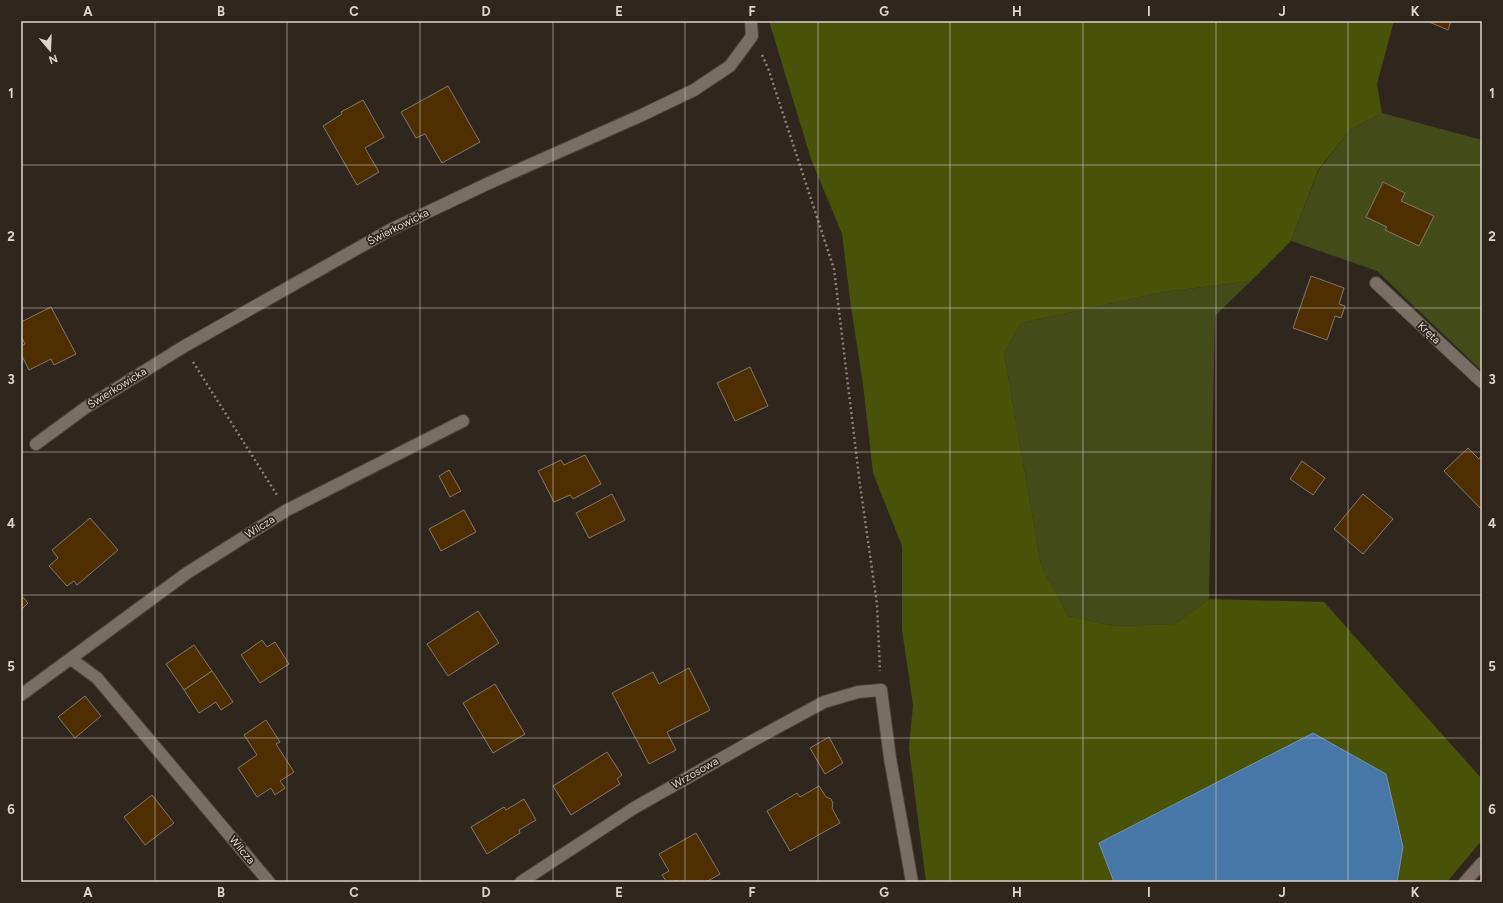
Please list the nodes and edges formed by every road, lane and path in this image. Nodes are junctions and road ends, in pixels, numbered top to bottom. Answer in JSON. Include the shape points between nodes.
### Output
{"nodes":[{"id":1,"x":751,"y":21,"type":"edge"},
{"id":2,"x":752,"y":36,"type":"junction"},
{"id":3,"x":1376,"y":283,"type":"dead end"},
{"id":4,"x":183,"y":347,"type":"junction"},
{"id":5,"x":1482,"y":382,"type":"edge"},
{"id":6,"x":463,"y":420,"type":"dead end"},
{"id":7,"x":36,"y":444,"type":"dead end"},
{"id":8,"x":287,"y":510,"type":"junction"},
{"id":9,"x":72,"y":659,"type":"junction"},
{"id":10,"x":881,"y":690,"type":"junction"},
{"id":11,"x":21,"y":695,"type":"edge"},
{"id":12,"x":1482,"y":863,"type":"edge"},
{"id":13,"x":269,"y":882,"type":"edge"},
{"id":14,"x":521,"y":882,"type":"edge"},
{"id":15,"x":912,"y":882,"type":"edge"},
{"id":16,"x":1464,"y":882,"type":"edge"}],
"edges":[{"from":1,"to":2,"type":"street"},
{"from":2,"to":4,"type":"street","name":"Świerkowicka","via":[[730,66],[694,90],[489,182],[390,230]]},
{"from":2,"to":10,"type":"path","via":[[768,68],[834,269],[877,604]]},
{"from":3,"to":5,"type":"street","name":"Kręta"},
{"from":4,"to":7,"type":"street","name":"Świerkowicka","via":[[85,408]]},
{"from":4,"to":8,"type":"path"},
{"from":6,"to":8,"type":"street","name":"Wilcza"},
{"from":8,"to":9,"type":"street","name":"Wilcza","via":[[187,573]]},
{"from":9,"to":11,"type":"street","name":"Wilcza"},
{"from":9,"to":13,"type":"street","name":"Wilcza","via":[[97,678]]},
{"from":10,"to":14,"type":"street","name":"Wrzosowa","via":[[858,692],[824,702],[634,808]]},
{"from":10,"to":15,"type":"street"},
{"from":12,"to":16,"type":"street"}]}
